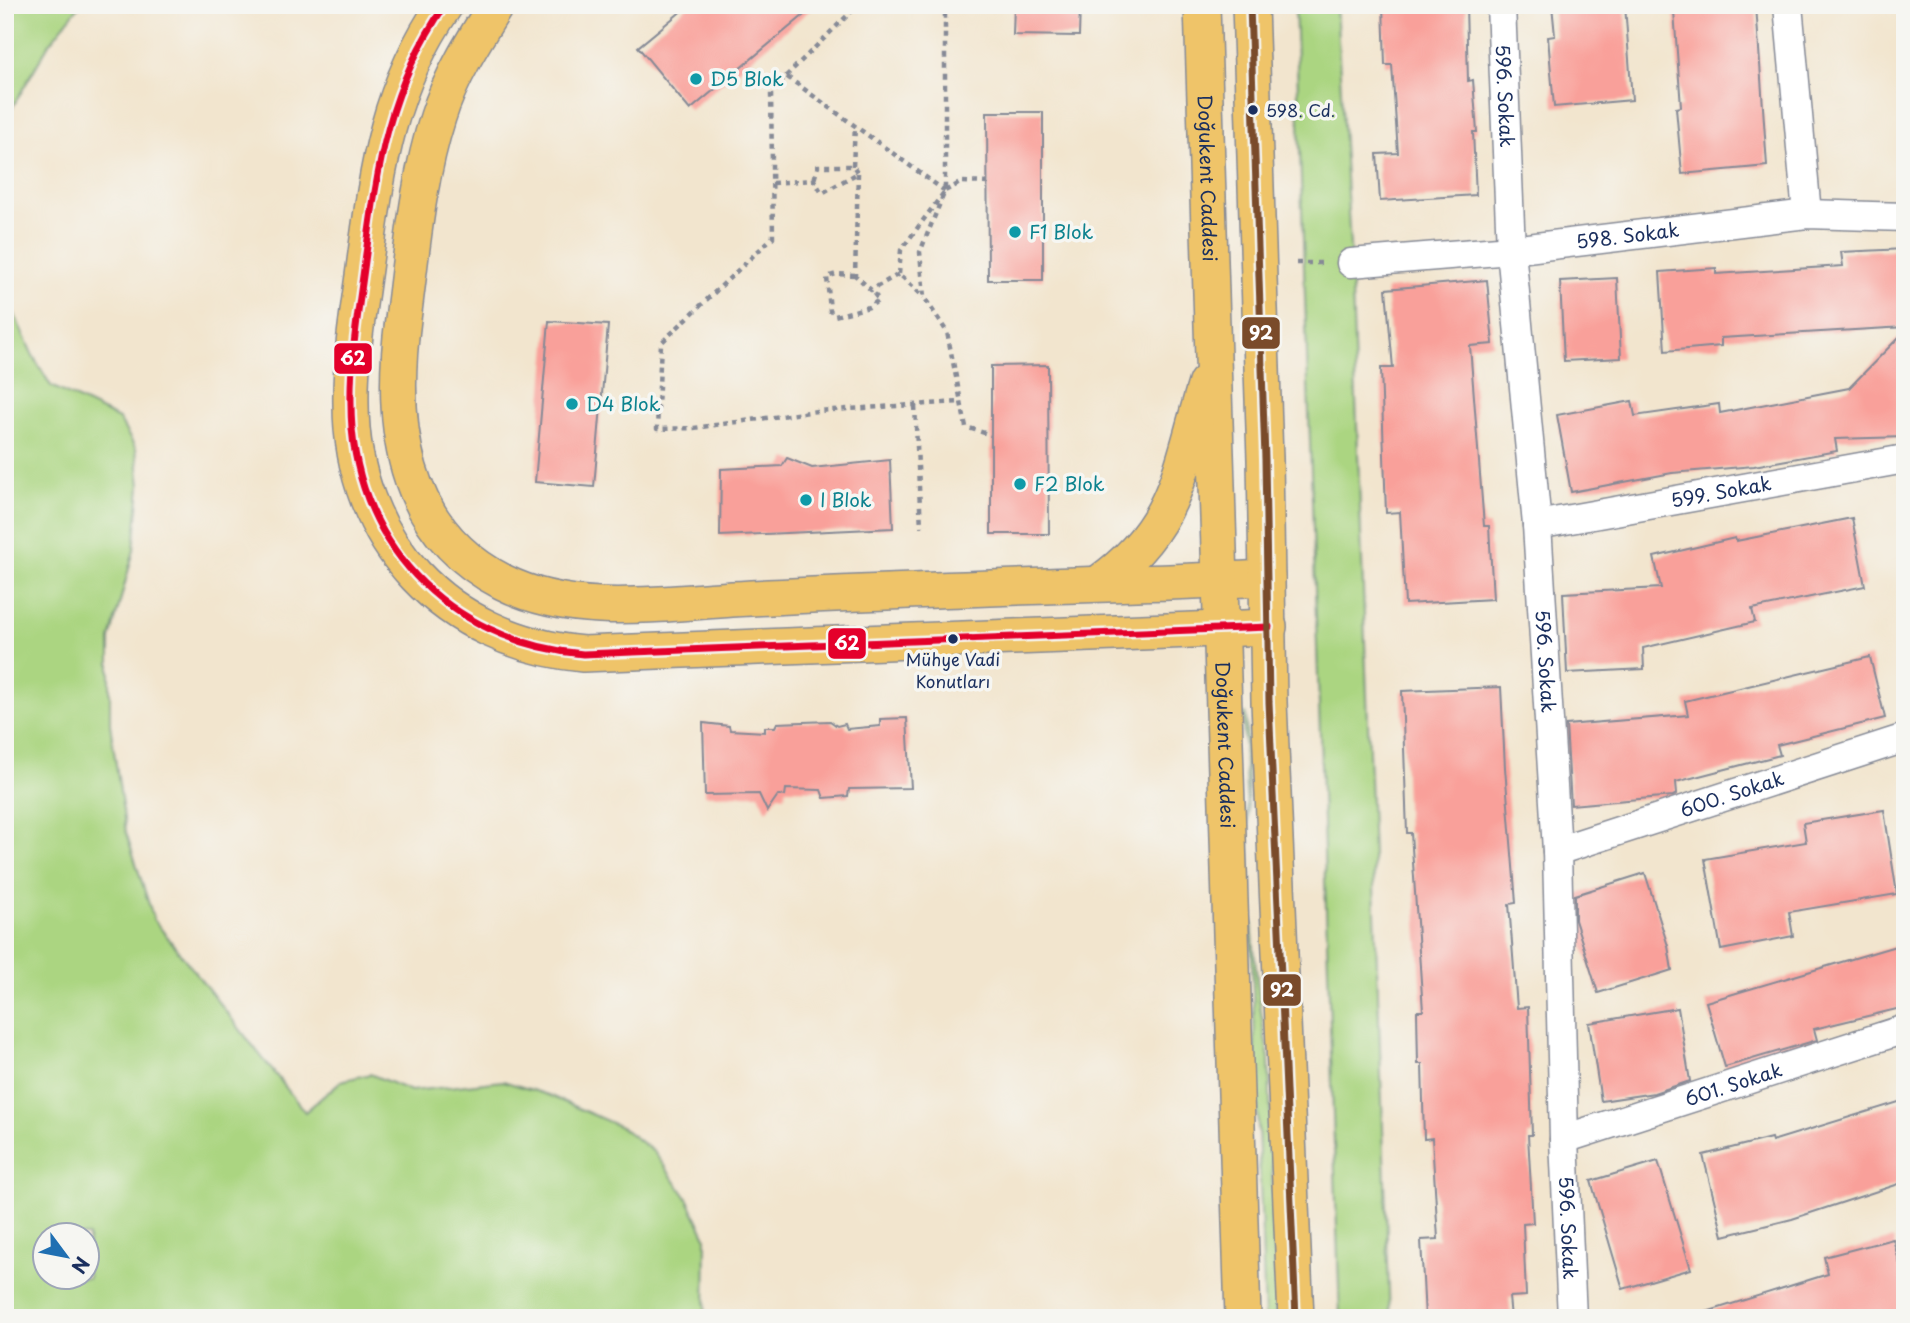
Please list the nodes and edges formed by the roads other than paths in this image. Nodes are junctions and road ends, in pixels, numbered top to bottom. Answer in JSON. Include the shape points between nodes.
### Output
{"nodes":[{"id":1,"x":445,"y":5,"type":"edge"},
{"id":2,"x":496,"y":5,"type":"edge"},
{"id":3,"x":1202,"y":5,"type":"edge"},
{"id":4,"x":1250,"y":5,"type":"edge"},
{"id":5,"x":1501,"y":5,"type":"edge"},
{"id":6,"x":1788,"y":5,"type":"edge"},
{"id":7,"x":1807,"y":214,"type":"junction"},
{"id":8,"x":1905,"y":217,"type":"edge"},
{"id":9,"x":1511,"y":250,"type":"junction"},
{"id":10,"x":1352,"y":263,"type":"dead end"},
{"id":11,"x":1214,"y":356,"type":"junction"},
{"id":12,"x":1905,"y":459,"type":"edge"},
{"id":13,"x":1537,"y":525,"type":"junction"},
{"id":14,"x":1267,"y":578,"type":"junction"},
{"id":15,"x":1221,"y":580,"type":"junction"},
{"id":16,"x":1098,"y":583,"type":"junction"},
{"id":17,"x":1269,"y":627,"type":"junction"},
{"id":18,"x":1222,"y":629,"type":"junction"},
{"id":19,"x":1905,"y":738,"type":"edge"},
{"id":20,"x":1557,"y":851,"type":"junction"},
{"id":21,"x":1905,"y":1029,"type":"edge"},
{"id":22,"x":1564,"y":1139,"type":"junction"},
{"id":23,"x":1243,"y":1318,"type":"edge"},
{"id":24,"x":1296,"y":1318,"type":"edge"},
{"id":25,"x":1572,"y":1318,"type":"edge"}],
"edges":[{"from":1,"to":18,"type":"main road","via":[[418,49],[383,140],[356,325],[351,405],[355,452],[372,509],[399,557],[444,603],[522,644],[583,654]]},
{"from":2,"to":16,"type":"main road","via":[[454,77],[438,116],[425,163],[400,339],[402,450],[427,509],[457,549],[516,588],[578,604]]},
{"from":3,"to":11,"type":"main road","name":"Doğukent Caddesi"},
{"from":4,"to":14,"type":"main road"},
{"from":5,"to":9,"type":"street","name":"596. Sokak"},
{"from":6,"to":7,"type":"street"},
{"from":7,"to":8,"type":"street","name":"598. Sokak"},
{"from":7,"to":9,"type":"street","name":"598. Sokak"},
{"from":9,"to":10,"type":"street","name":"598. Sokak"},
{"from":9,"to":13,"type":"street","name":"596. Sokak"},
{"from":11,"to":15,"type":"main road","name":"Doğukent Caddesi"},
{"from":11,"to":16,"type":"main road","via":[[1161,521],[1126,564]]},
{"from":12,"to":13,"type":"street","name":"599. Sokak"},
{"from":13,"to":20,"type":"street","name":"596. Sokak"},
{"from":14,"to":15,"type":"main road"},
{"from":14,"to":17,"type":"main road"},
{"from":15,"to":16,"type":"main road"},
{"from":15,"to":18,"type":"main road","name":"Doğukent Caddesi"},
{"from":17,"to":18,"type":"main road"},
{"from":17,"to":24,"type":"main road"},
{"from":18,"to":23,"type":"main road","name":"Doğukent Caddesi"},
{"from":19,"to":20,"type":"street","name":"600. Sokak"},
{"from":20,"to":22,"type":"street","name":"596. Sokak"},
{"from":21,"to":22,"type":"street","name":"601. Sokak"},
{"from":22,"to":25,"type":"street","name":"596. Sokak"}]}
